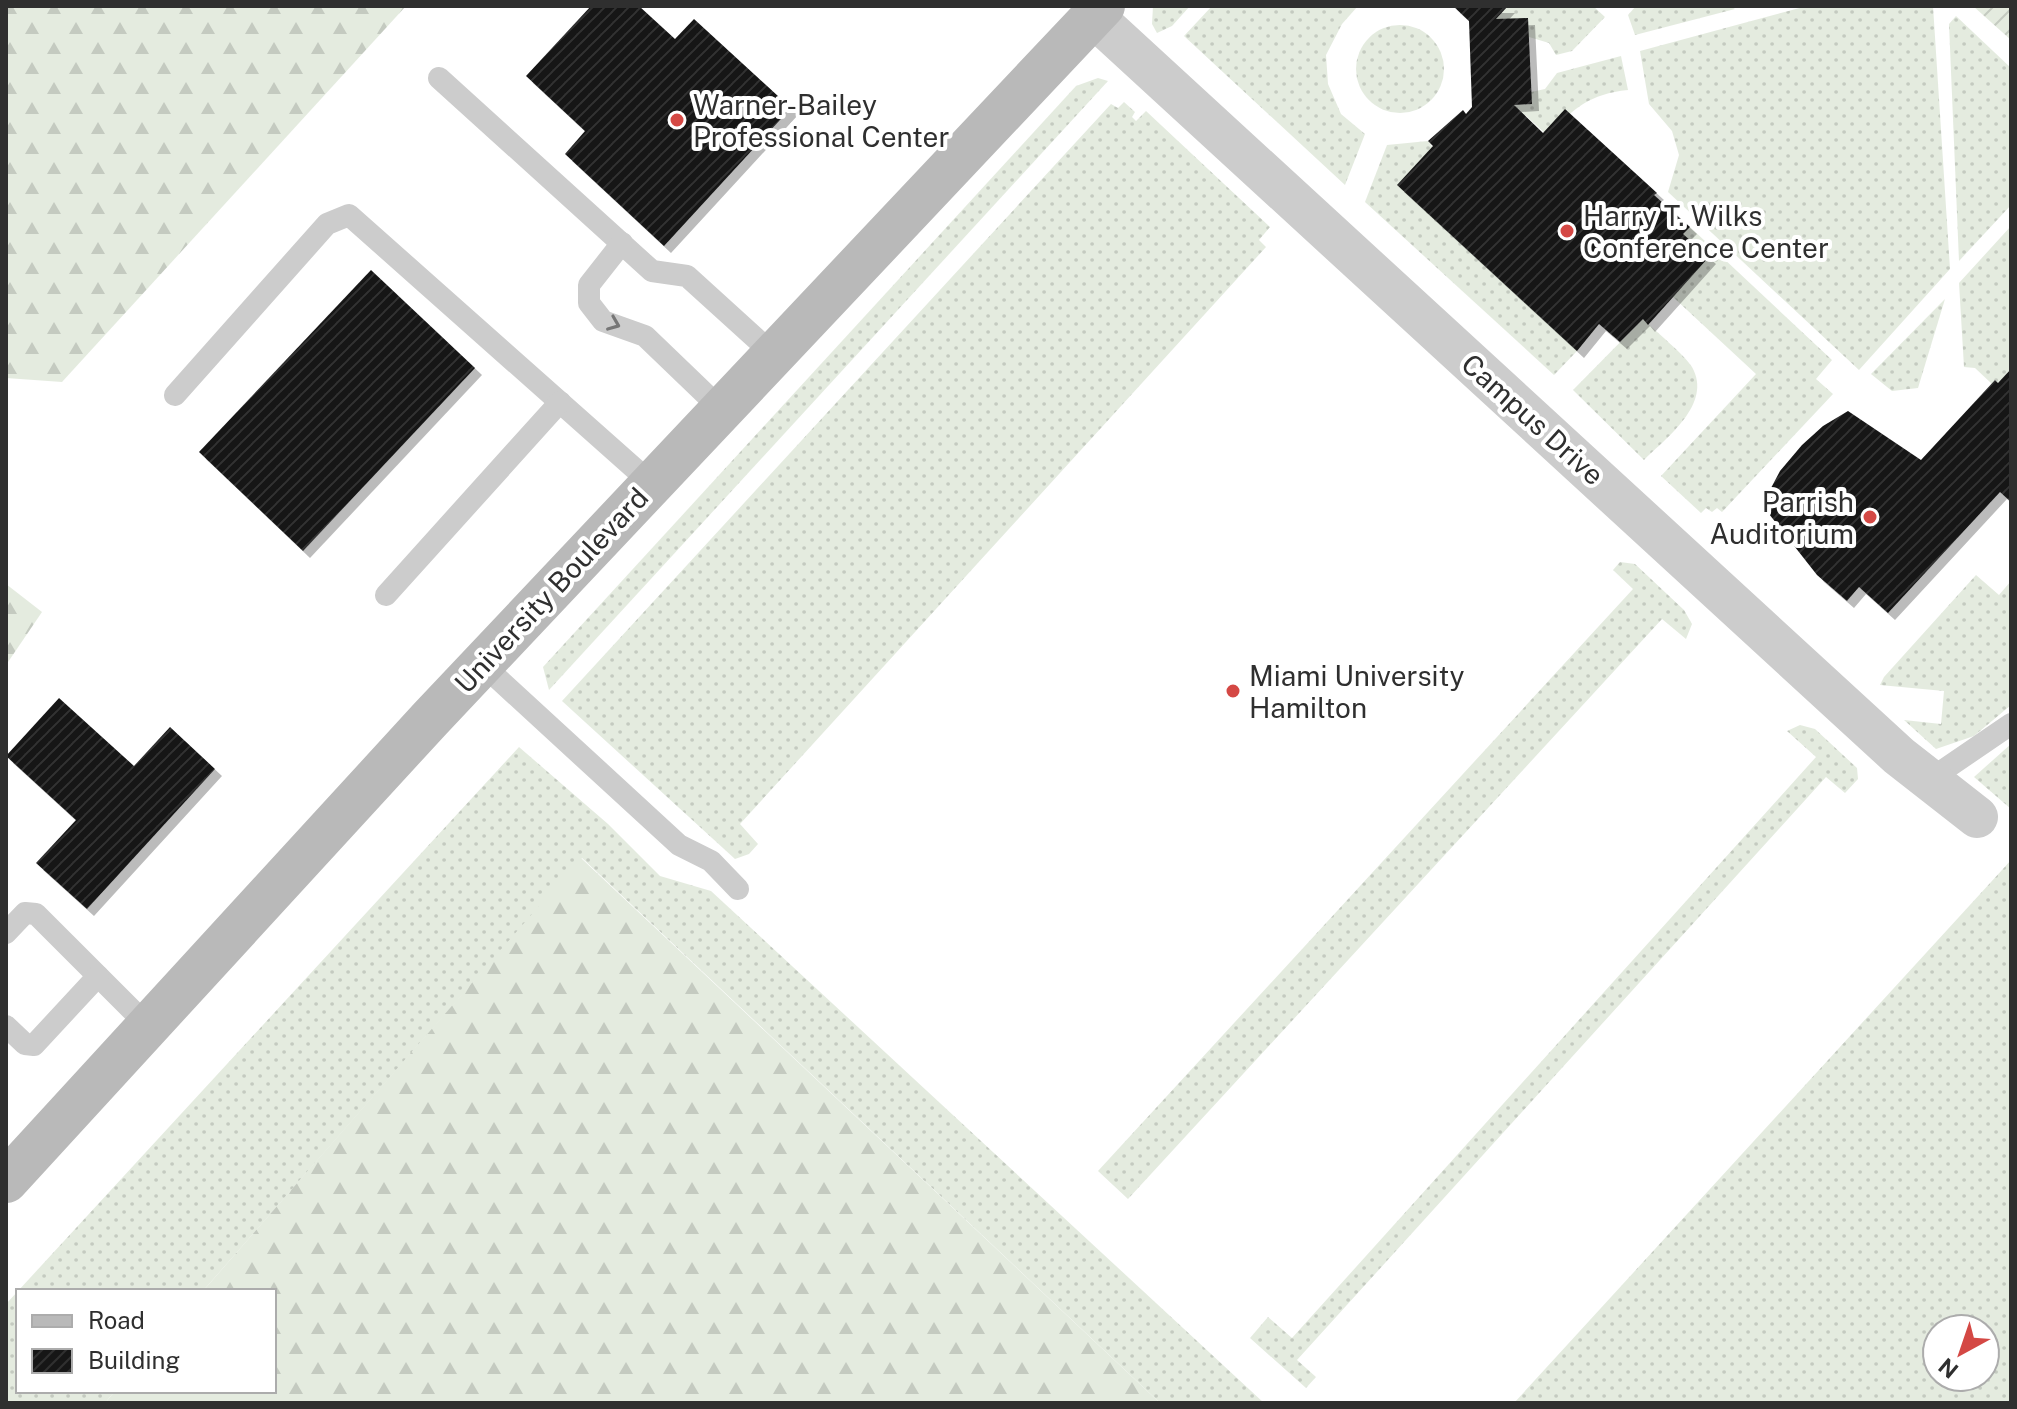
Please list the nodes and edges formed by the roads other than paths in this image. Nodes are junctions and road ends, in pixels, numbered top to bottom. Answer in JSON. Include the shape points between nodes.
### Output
{"nodes":[{"id":1,"x":1098,"y":11,"type":"edge"},
{"id":2,"x":439,"y":78,"type":"dead end"},
{"id":3,"x":622,"y":243,"type":"junction"},
{"id":4,"x":774,"y":355,"type":"junction"},
{"id":5,"x":175,"y":395,"type":"dead end"},
{"id":6,"x":560,"y":402,"type":"junction"},
{"id":7,"x":722,"y":410,"type":"junction"},
{"id":8,"x":652,"y":484,"type":"junction"},
{"id":9,"x":386,"y":595,"type":"dead end"},
{"id":10,"x":482,"y":664,"type":"junction"},
{"id":11,"x":2011,"y":724,"type":"edge"},
{"id":12,"x":1929,"y":780,"type":"junction"},
{"id":13,"x":1977,"y":817,"type":"dead end"},
{"id":14,"x":738,"y":889,"type":"dead end"},
{"id":15,"x":6,"y":933,"type":"edge"},
{"id":16,"x":98,"y":976,"type":"junction"},
{"id":17,"x":6,"y":1026,"type":"edge"},
{"id":18,"x":148,"y":1026,"type":"junction"},
{"id":19,"x":6,"y":1181,"type":"edge"}],
"edges":[{"from":1,"to":4,"type":"street","name":"University Boulevard"},
{"from":1,"to":12,"type":"street","name":"Campus Drive"},
{"from":2,"to":3,"type":"lane"},
{"from":3,"to":4,"type":"lane","via":[[652,271],[687,276]]},
{"from":3,"to":7,"type":"lane","one_way":true,"via":[[589,285],[589,303],[603,321],[645,336]]},
{"from":4,"to":7,"type":"street","name":"University Boulevard"},
{"from":5,"to":6,"type":"lane","via":[[327,224],[349,215]]},
{"from":6,"to":8,"type":"lane"},
{"from":6,"to":9,"type":"lane"},
{"from":7,"to":8,"type":"street","name":"University Boulevard"},
{"from":8,"to":10,"type":"street","name":"University Boulevard"},
{"from":10,"to":14,"type":"lane","via":[[679,845],[711,861]]},
{"from":10,"to":18,"type":"street","name":"University Boulevard"},
{"from":11,"to":12,"type":"lane"},
{"from":12,"to":13,"type":"street","name":"Campus Drive"},
{"from":15,"to":16,"type":"lane","via":[[25,913],[36,914]]},
{"from":16,"to":17,"type":"lane","via":[[34,1045],[25,1044]]},
{"from":16,"to":18,"type":"lane"},
{"from":18,"to":19,"type":"street","name":"University Boulevard"}]}
